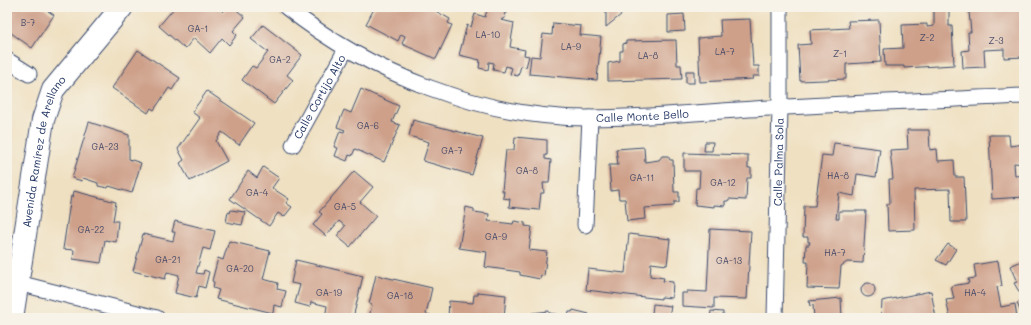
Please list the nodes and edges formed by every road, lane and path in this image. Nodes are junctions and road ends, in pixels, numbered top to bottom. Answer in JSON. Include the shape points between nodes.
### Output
{"nodes":[{"id":1,"x":122,"y":7,"type":"edge"},
{"id":2,"x":286,"y":7,"type":"edge"},
{"id":3,"x":780,"y":7,"type":"edge"},
{"id":4,"x":346,"y":49,"type":"junction"},
{"id":5,"x":7,"y":60,"type":"edge"},
{"id":6,"x":29,"y":74,"type":"dead end"},
{"id":7,"x":1024,"y":96,"type":"edge"},
{"id":8,"x":780,"y":107,"type":"junction"},
{"id":9,"x":590,"y":118,"type":"junction"},
{"id":10,"x":293,"y":145,"type":"dead end"},
{"id":11,"x":585,"y":225,"type":"dead end"},
{"id":12,"x":12,"y":282,"type":"edge"},
{"id":13,"x":12,"y":318,"type":"edge"},
{"id":14,"x":157,"y":318,"type":"edge"},
{"id":15,"x":775,"y":318,"type":"edge"}],
"edges":[{"from":1,"to":12,"type":"street","name":"Avenida Ramírez de Arellano","via":[[53,90],[43,120]]},
{"from":2,"to":4,"type":"street","name":"Calle Monte Bello"},
{"from":3,"to":8,"type":"street","name":"Calle Palma Sola"},
{"from":4,"to":9,"type":"street","name":"Calle Monte Bello","via":[[441,93],[521,112]]},
{"from":4,"to":10,"type":"street","name":"Calle Cortijo Alto"},
{"from":5,"to":6,"type":"street"},
{"from":7,"to":8,"type":"street","name":"Calle Monte Bello"},
{"from":8,"to":9,"type":"street","name":"Calle Monte Bello"},
{"from":8,"to":15,"type":"street","name":"Calle Palma Sola"},
{"from":9,"to":11,"type":"street"},
{"from":12,"to":13,"type":"street","name":"Avenida Ramírez de Arellano"},
{"from":12,"to":14,"type":"street"}]}
